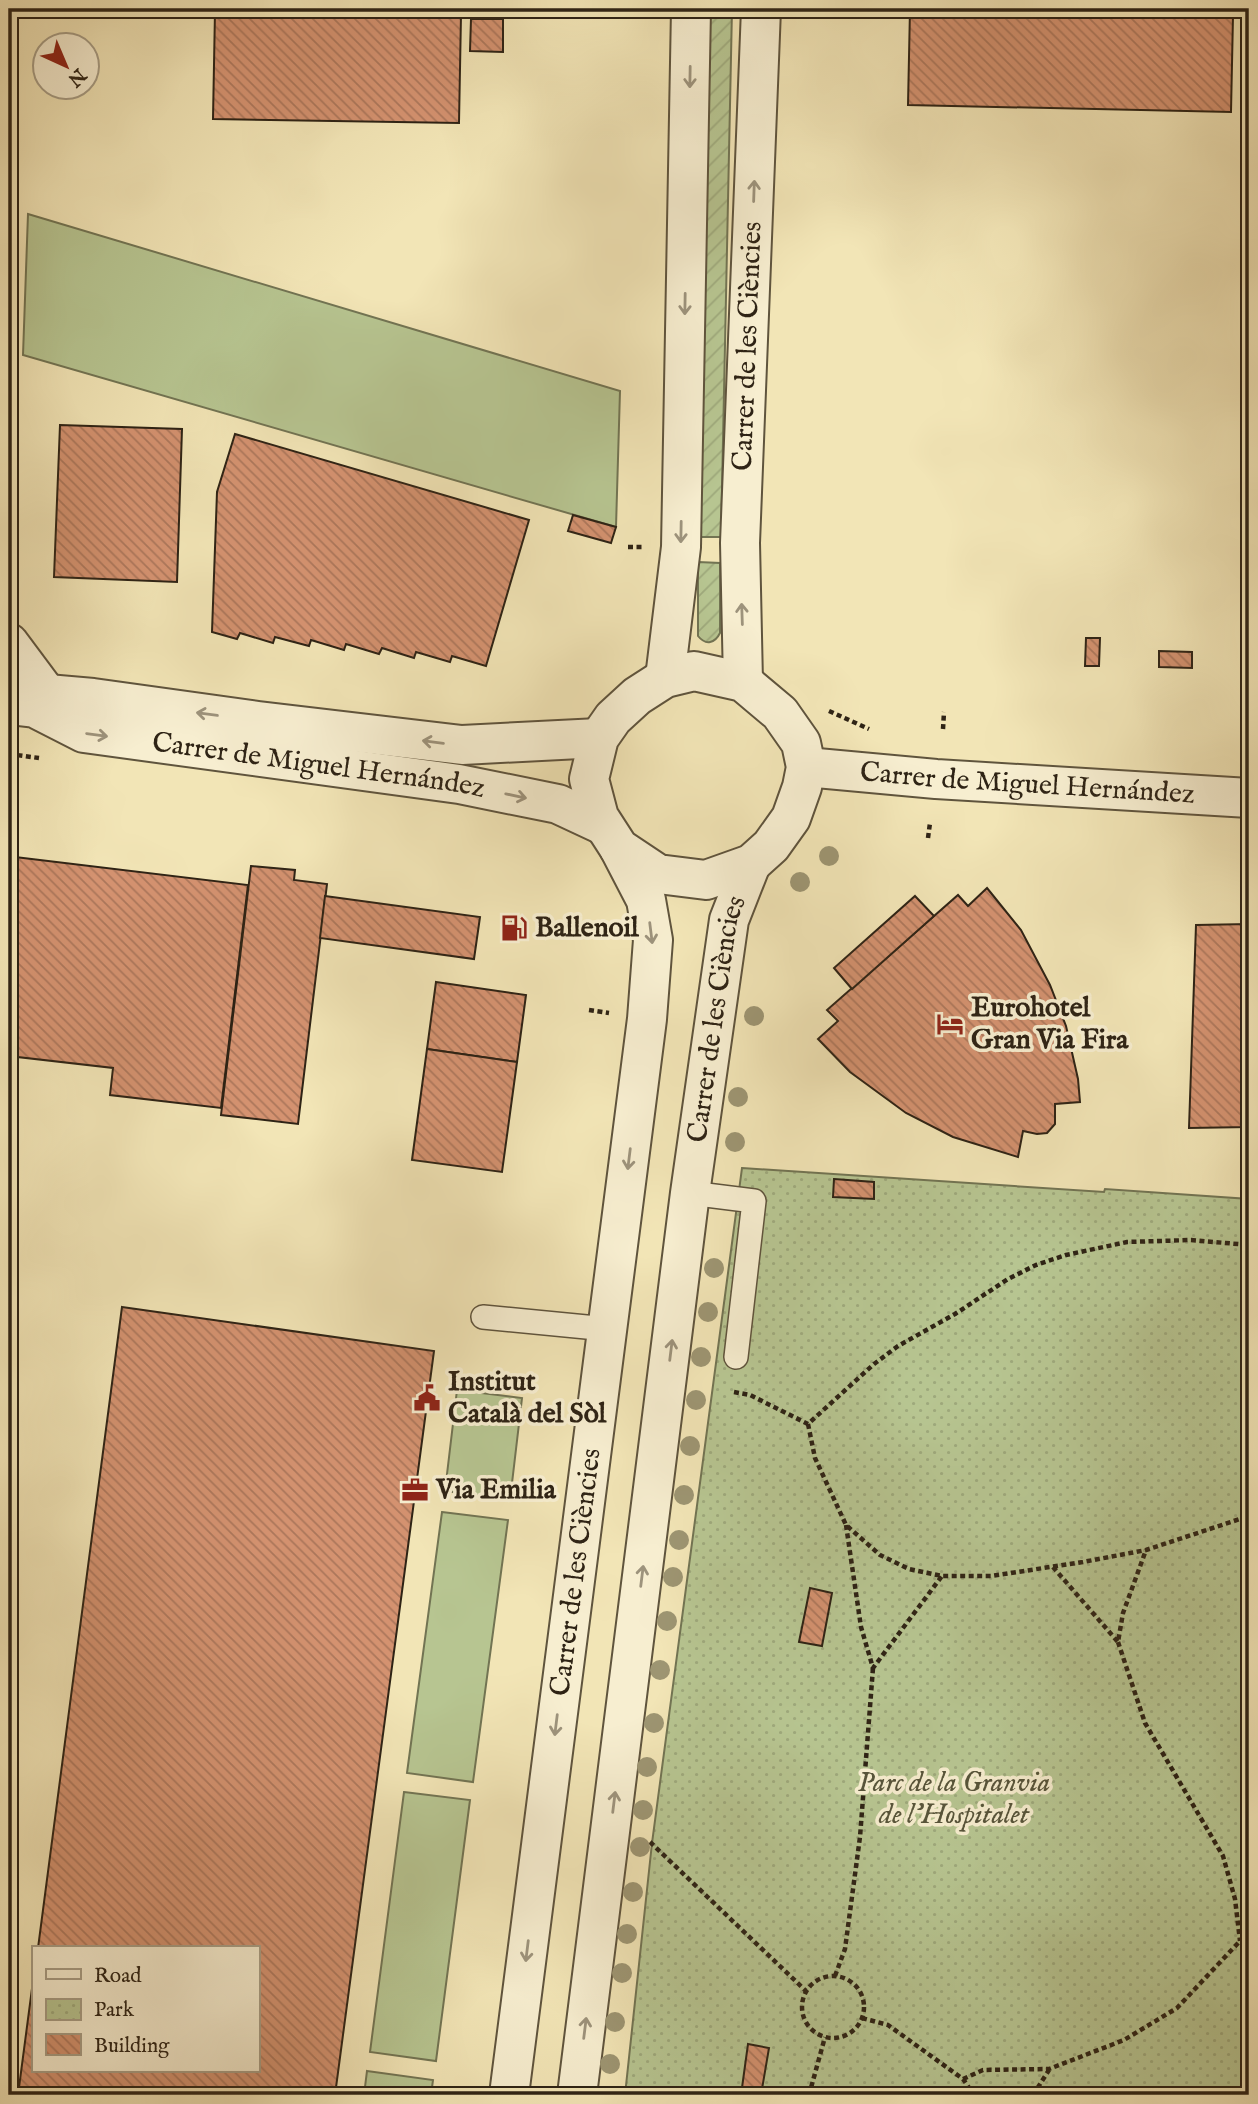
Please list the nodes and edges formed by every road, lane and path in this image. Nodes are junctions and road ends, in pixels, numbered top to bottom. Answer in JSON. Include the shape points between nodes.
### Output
{"nodes":[{"id":1,"x":691,"y":9,"type":"edge"},
{"id":2,"x":761,"y":9,"type":"edge"},
{"id":3,"x":9,"y":643,"type":"edge"},
{"id":4,"x":664,"y":678,"type":"junction"},
{"id":5,"x":743,"y":682,"type":"junction"},
{"id":6,"x":30,"y":702,"type":"edge"},
{"id":7,"x":944,"y":712,"type":"dead end"},
{"id":8,"x":943,"y":729,"type":"dead end"},
{"id":9,"x":599,"y":738,"type":"junction"},
{"id":10,"x":806,"y":767,"type":"junction"},
{"id":11,"x":1249,"y":798,"type":"edge"},
{"id":12,"x":930,"y":823,"type":"dead end"},
{"id":13,"x":611,"y":836,"type":"junction"},
{"id":14,"x":928,"y":838,"type":"dead end"},
{"id":15,"x":751,"y":864,"type":"junction"},
{"id":16,"x":589,"y":1010,"type":"dead end"},
{"id":17,"x":617,"y":1014,"type":"dead end"},
{"id":18,"x":690,"y":1193,"type":"junction"},
{"id":19,"x":1249,"y":1245,"type":"edge"},
{"id":20,"x":483,"y":1317,"type":"dead end"},
{"id":21,"x":607,"y":1329,"type":"junction"},
{"id":22,"x":736,"y":1357,"type":"dead end"},
{"id":23,"x":725,"y":1390,"type":"dead end"},
{"id":24,"x":808,"y":1424,"type":"junction"},
{"id":25,"x":1249,"y":1516,"type":"edge"},
{"id":26,"x":846,"y":1525,"type":"junction"},
{"id":27,"x":1146,"y":1550,"type":"junction"},
{"id":28,"x":1053,"y":1567,"type":"junction"},
{"id":29,"x":942,"y":1576,"type":"junction"},
{"id":30,"x":1118,"y":1642,"type":"junction"},
{"id":31,"x":873,"y":1668,"type":"junction"},
{"id":32,"x":645,"y":1835,"type":"dead end"},
{"id":33,"x":1240,"y":1941,"type":"junction"},
{"id":34,"x":1249,"y":1942,"type":"edge"},
{"id":35,"x":835,"y":1976,"type":"junction"},
{"id":36,"x":806,"y":1992,"type":"junction"},
{"id":37,"x":862,"y":2018,"type":"junction"},
{"id":38,"x":825,"y":2037,"type":"junction"},
{"id":39,"x":1049,"y":2069,"type":"junction"},
{"id":40,"x":963,"y":2080,"type":"junction"},
{"id":41,"x":509,"y":2095,"type":"edge"},
{"id":42,"x":577,"y":2095,"type":"edge"},
{"id":43,"x":809,"y":2095,"type":"edge"},
{"id":44,"x":974,"y":2095,"type":"edge"},
{"id":45,"x":1033,"y":2095,"type":"edge"}],
"edges":[{"from":1,"to":4,"type":"street","one_way":true,"via":[[681,547]]},
{"from":5,"to":2,"type":"street","name":"Carrer de les Ciències","one_way":true,"via":[[740,543]]},
{"from":3,"to":6,"type":"street"},
{"from":4,"to":5,"type":"street","via":[[694,671]]},
{"from":4,"to":9,"type":"street","via":[[613,718]]},
{"from":5,"to":10,"type":"street","via":[[780,713],[801,743]]},
{"from":9,"to":6,"type":"street","name":"Carrer de Miguel Hernández","one_way":true,"via":[[463,745],[93,698]]},
{"from":6,"to":13,"type":"street","name":"Carrer de Miguel Hernández","one_way":true,"via":[[84,733],[459,784],[558,804]]},
{"from":7,"to":8,"type":"path","name":"Carrer de Miguel Hernández"},
{"from":9,"to":13,"type":"street","via":[[589,779],[599,817]]},
{"from":10,"to":11,"type":"street","name":"Carrer de Miguel Hernández"},
{"from":10,"to":15,"type":"street","via":[[792,818]]},
{"from":12,"to":14,"type":"path","name":"Carrer de Miguel Hernández"},
{"from":13,"to":15,"type":"street","via":[[658,874],[706,880]]},
{"from":13,"to":21,"type":"street","name":"Carrer de les Ciències","one_way":true,"via":[[646,900],[653,940]]},
{"from":15,"to":18,"type":"street","name":"Carrer de les Ciències","via":[[729,920]]},
{"from":16,"to":17,"type":"path"},
{"from":18,"to":22,"type":"lane","via":[[754,1201]]},
{"from":42,"to":18,"type":"street","name":"Carrer de les Ciències","one_way":true},
{"from":19,"to":24,"type":"path","via":[[1191,1240],[1127,1242],[1036,1265],[898,1346]]},
{"from":20,"to":21,"type":"lane"},
{"from":21,"to":41,"type":"street","name":"Carrer de les Ciències","one_way":true},
{"from":23,"to":24,"type":"path","via":[[750,1395]]},
{"from":24,"to":26,"type":"path","via":[[815,1458]]},
{"from":25,"to":27,"type":"path"},
{"from":26,"to":29,"type":"path","via":[[880,1555],[909,1569]]},
{"from":26,"to":31,"type":"path","via":[[860,1627]]},
{"from":27,"to":28,"type":"path"},
{"from":27,"to":30,"type":"path"},
{"from":28,"to":29,"type":"path","via":[[991,1576]]},
{"from":28,"to":30,"type":"path"},
{"from":29,"to":31,"type":"path"},
{"from":30,"to":33,"type":"path","via":[[1145,1723],[1223,1856]]},
{"from":31,"to":35,"type":"path","via":[[860,1838],[845,1949]]},
{"from":32,"to":36,"type":"path"},
{"from":33,"to":34,"type":"path"},
{"from":33,"to":39,"type":"path","via":[[1177,2008],[1124,2040]]},
{"from":35,"to":36,"type":"path","via":[[823,1977]]},
{"from":35,"to":37,"type":"path","via":[[846,1979],[862,1995]]},
{"from":36,"to":38,"type":"path","via":[[802,2002],[807,2024]]},
{"from":37,"to":38,"type":"path","via":[[847,2034]]},
{"from":37,"to":40,"type":"path","via":[[888,2025]]},
{"from":38,"to":43,"type":"path"},
{"from":39,"to":40,"type":"path","via":[[983,2070]]},
{"from":39,"to":45,"type":"path"},
{"from":40,"to":44,"type":"path"}]}
